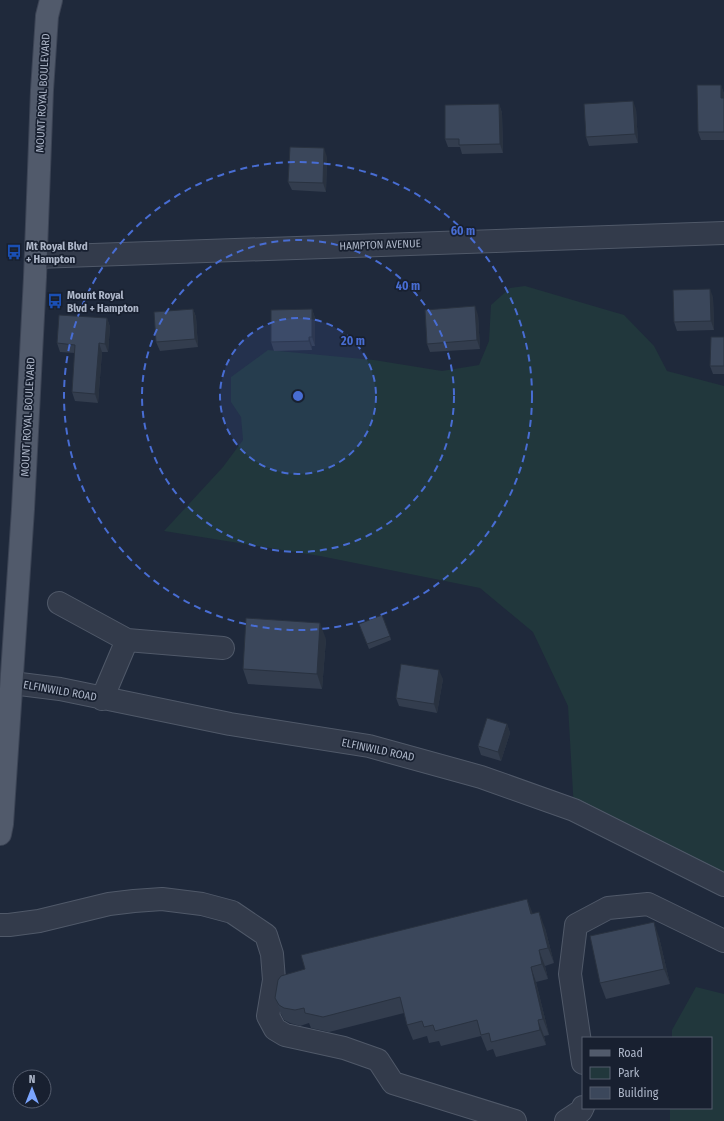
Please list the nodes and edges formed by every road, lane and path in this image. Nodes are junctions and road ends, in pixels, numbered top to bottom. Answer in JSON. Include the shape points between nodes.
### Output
{"nodes":[{"id":1,"x":45,"y":5,"type":"edge"},
{"id":2,"x":724,"y":233,"type":"edge"},
{"id":3,"x":36,"y":257,"type":"junction"},
{"id":4,"x":59,"y":603,"type":"dead end"},
{"id":5,"x":127,"y":640,"type":"junction"},
{"id":6,"x":223,"y":648,"type":"dead end"},
{"id":7,"x":12,"y":683,"type":"junction"},
{"id":8,"x":102,"y":699,"type":"junction"},
{"id":9,"x":0,"y":834,"type":"edge"},
{"id":10,"x":724,"y":885,"type":"edge"},
{"id":11,"x":0,"y":925,"type":"edge"},
{"id":12,"x":724,"y":941,"type":"edge"},
{"id":13,"x":582,"y":1056,"type":"edge"},
{"id":14,"x":582,"y":1109,"type":"edge"},
{"id":15,"x":515,"y":1121,"type":"edge"},
{"id":16,"x":566,"y":1121,"type":"edge"}],
"edges":[{"from":1,"to":3,"type":"main road","name":"MOUNT ROYAL BOULEVARD"},
{"from":2,"to":3,"type":"street","name":"HAMPTON AVENUE"},
{"from":3,"to":7,"type":"main road","name":"MOUNT ROYAL BOULEVARD"},
{"from":4,"to":5,"type":"street"},
{"from":5,"to":6,"type":"street"},
{"from":5,"to":8,"type":"street"},
{"from":7,"to":8,"type":"street","name":"ELFINWILD ROAD","via":[[60,689]]},
{"from":7,"to":9,"type":"main road","name":"MOUNT ROYAL BOULEVARD"},
{"from":8,"to":10,"type":"street","name":"ELFINWILD ROAD","via":[[230,724],[369,746],[481,777],[574,810]]},
{"from":11,"to":15,"type":"street","via":[[39,921],[109,904],[162,899],[202,904],[232,912],[266,935],[272,954],[274,980],[268,1016],[275,1029],[285,1035],[344,1048],[378,1060],[393,1083]]},
{"from":12,"to":13,"type":"street","via":[[648,904],[608,908],[576,925],[570,974]]},
{"from":14,"to":16,"type":"street"}]}
